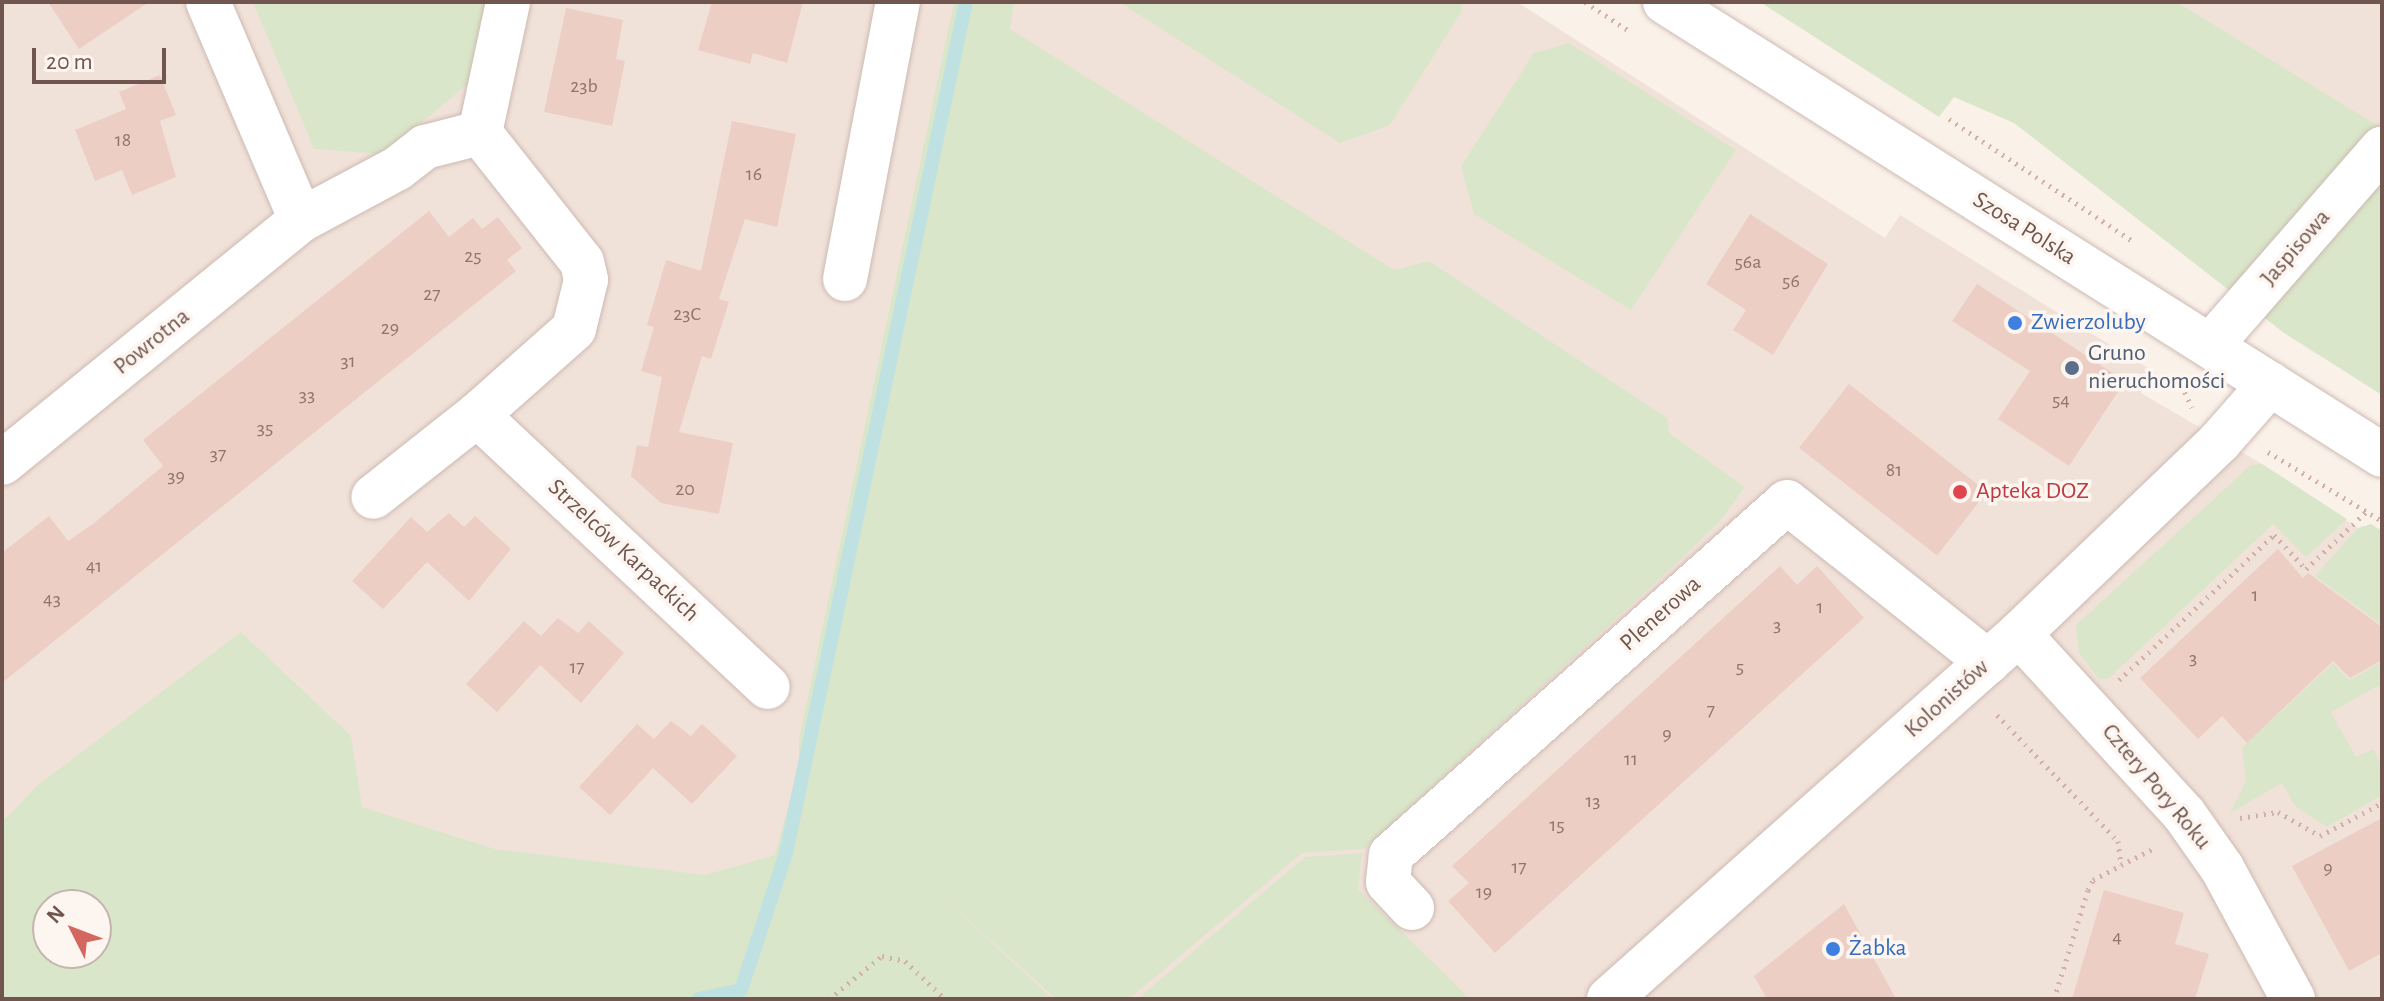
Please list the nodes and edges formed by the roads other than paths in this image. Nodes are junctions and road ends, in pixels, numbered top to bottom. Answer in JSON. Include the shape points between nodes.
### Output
{"nodes":[{"id":1,"x":208,"y":2,"type":"edge"},
{"id":2,"x":508,"y":2,"type":"edge"},
{"id":3,"x":898,"y":2,"type":"edge"},
{"id":4,"x":1665,"y":2,"type":"edge"},
{"id":5,"x":480,"y":133,"type":"junction"},
{"id":6,"x":2382,"y":149,"type":"edge"},
{"id":7,"x":301,"y":220,"type":"junction"},
{"id":8,"x":845,"y":279,"type":"dead end"},
{"id":9,"x":2210,"y":346,"type":"junction"},
{"id":10,"x":2270,"y":384,"type":"junction"},
{"id":11,"x":477,"y":415,"type":"junction"},
{"id":12,"x":2382,"y":455,"type":"edge"},
{"id":13,"x":2,"y":463,"type":"edge"},
{"id":14,"x":373,"y":497,"type":"dead end"},
{"id":15,"x":2003,"y":648,"type":"junction"},
{"id":16,"x":768,"y":687,"type":"dead end"},
{"id":17,"x":1412,"y":908,"type":"dead end"},
{"id":18,"x":1609,"y":999,"type":"edge"},
{"id":19,"x":2293,"y":999,"type":"edge"}],
"edges":[{"from":1,"to":7,"type":"street"},
{"from":2,"to":5,"type":"street"},
{"from":3,"to":8,"type":"street"},
{"from":4,"to":9,"type":"street","name":"Szosa Polska"},
{"from":5,"to":7,"type":"street","name":"Powrotna","via":[[425,147],[398,168]]},
{"from":5,"to":11,"type":"street","via":[[582,262],[586,280],[574,329]]},
{"from":6,"to":9,"type":"street","name":"Jaspisowa"},
{"from":7,"to":13,"type":"street","name":"Powrotna"},
{"from":9,"to":10,"type":"street","name":"Szosa Polska"},
{"from":10,"to":12,"type":"street","name":"Szosa Polska"},
{"from":10,"to":15,"type":"street","name":"Kolonistów","via":[[2220,441]]},
{"from":11,"to":14,"type":"street"},
{"from":11,"to":16,"type":"street","name":"Strzelców Karpackich"},
{"from":15,"to":17,"type":"street","name":"Plenerowa","via":[[1787,502],[1391,855],[1388,882]]},
{"from":15,"to":18,"type":"street","name":"Kolonistów"},
{"from":15,"to":19,"type":"street","name":"Cztery Pory Roku","via":[[2089,708],[2204,841]]}]}
